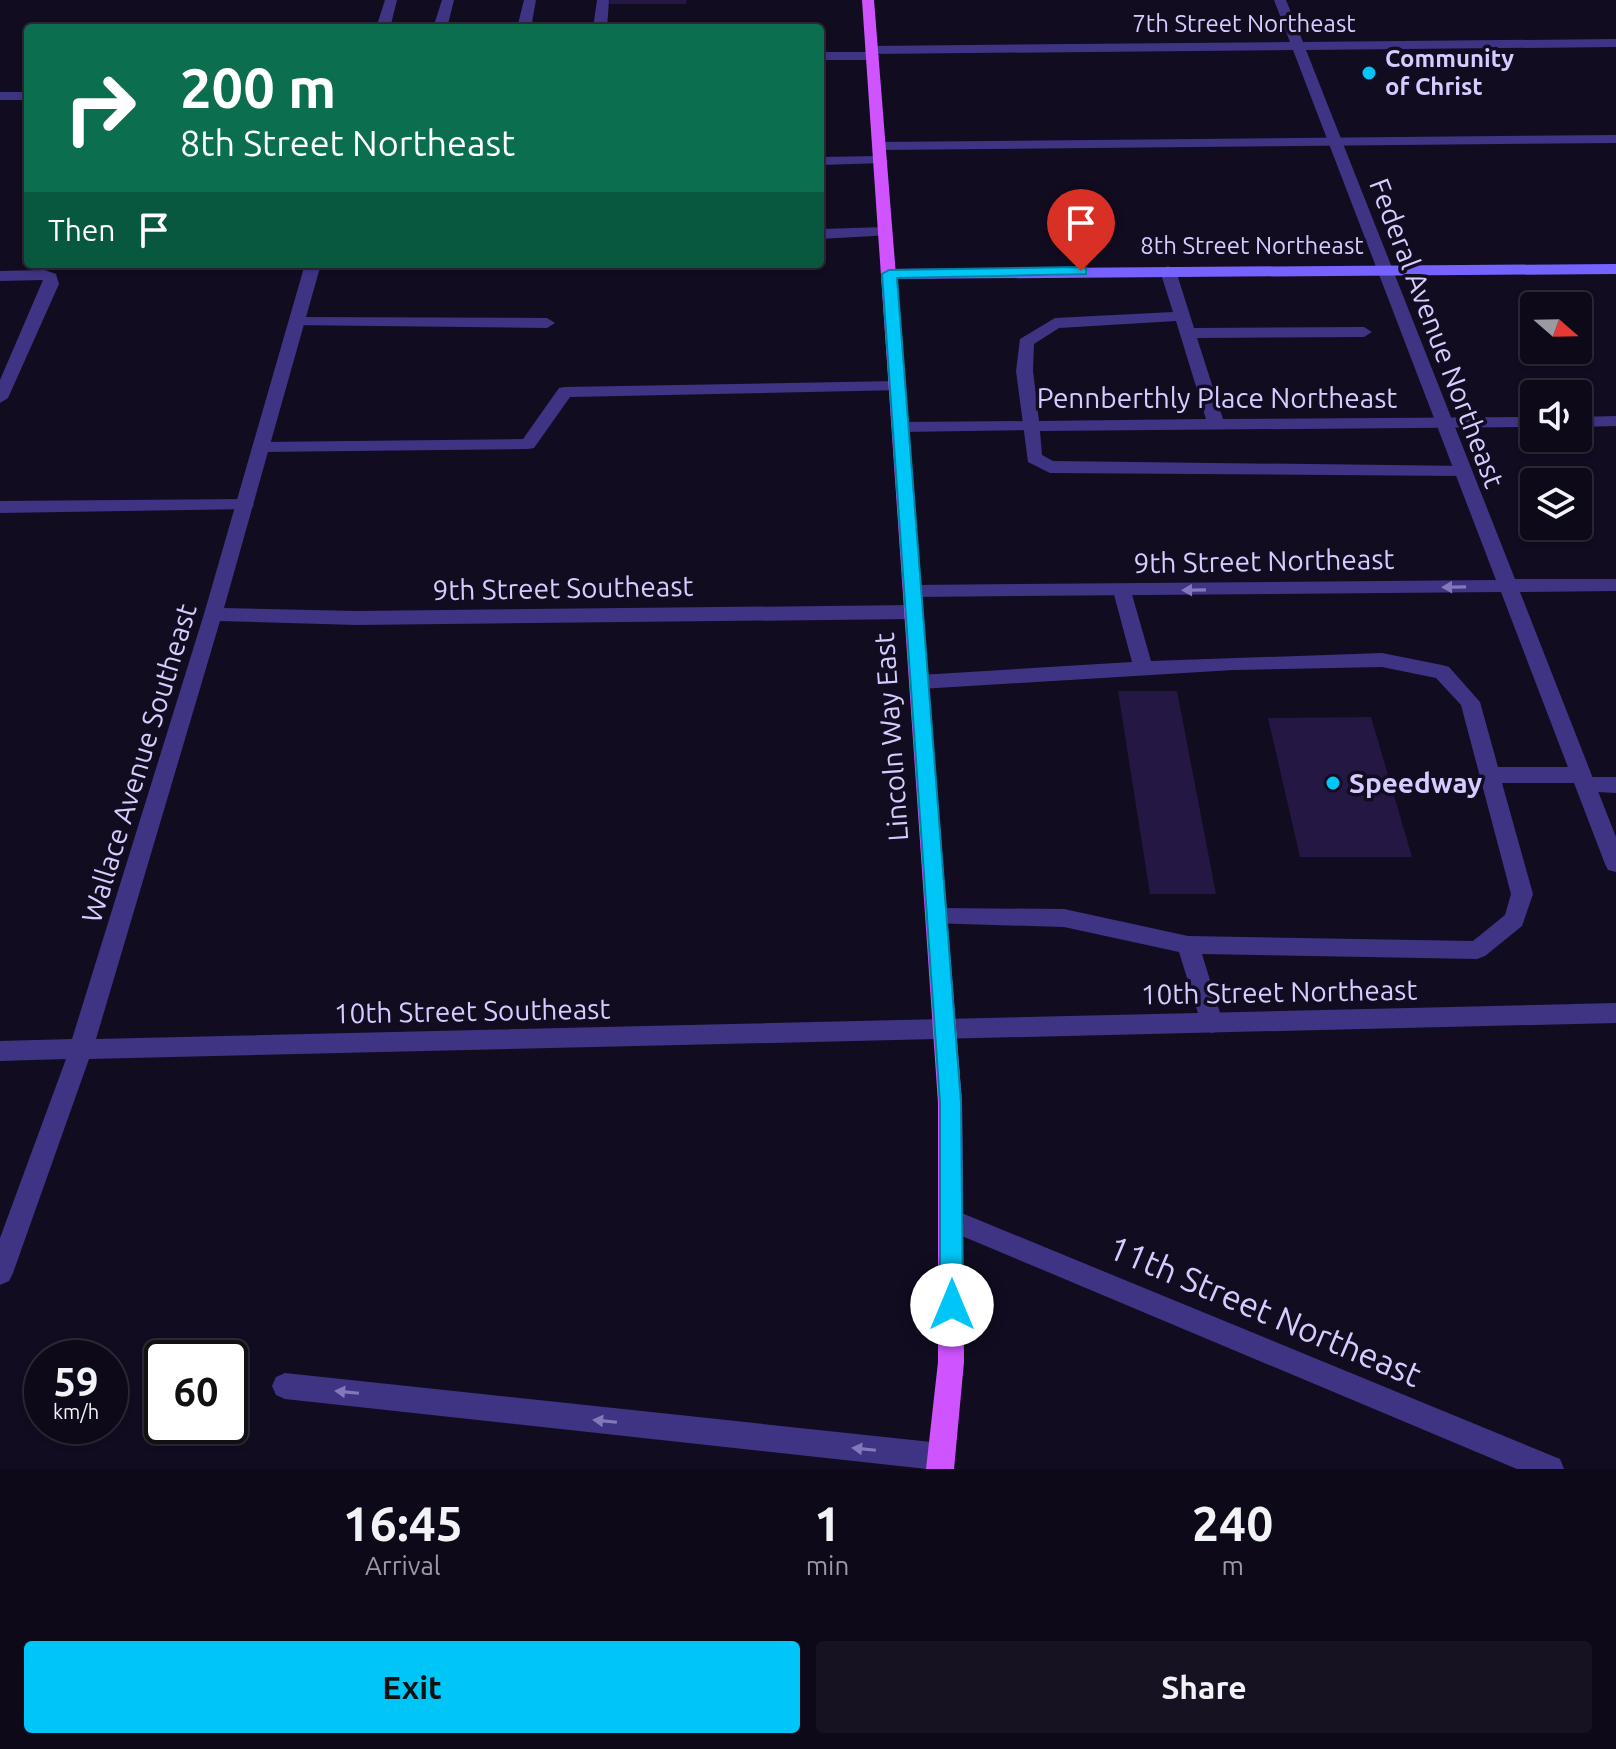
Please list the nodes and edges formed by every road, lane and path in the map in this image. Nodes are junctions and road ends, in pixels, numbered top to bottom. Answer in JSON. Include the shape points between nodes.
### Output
{"nodes":[{"id":1,"x":391,"y":0,"type":"edge"},
{"id":2,"x":448,"y":0,"type":"edge"},
{"id":3,"x":530,"y":0,"type":"edge"},
{"id":4,"x":603,"y":0,"type":"edge"},
{"id":5,"x":868,"y":0,"type":"edge"},
{"id":6,"x":1280,"y":0,"type":"edge"},
{"id":7,"x":384,"y":24,"type":"edge"},
{"id":8,"x":441,"y":24,"type":"edge"},
{"id":9,"x":525,"y":24,"type":"edge"},
{"id":10,"x":600,"y":24,"type":"edge"},
{"id":11,"x":1616,"y":43,"type":"edge"},
{"id":12,"x":1297,"y":45,"type":"junction"},
{"id":13,"x":872,"y":53,"type":"junction"},
{"id":14,"x":824,"y":56,"type":"edge"},
{"id":15,"x":0,"y":96,"type":"edge"},
{"id":16,"x":24,"y":96,"type":"edge"},
{"id":17,"x":1616,"y":139,"type":"edge"},
{"id":18,"x":1334,"y":140,"type":"junction"},
{"id":19,"x":880,"y":153,"type":"junction"},
{"id":20,"x":824,"y":160,"type":"edge"},
{"id":21,"x":886,"y":232,"type":"junction"},
{"id":22,"x":824,"y":234,"type":"edge"},
{"id":23,"x":312,"y":268,"type":"edge"},
{"id":24,"x":1385,"y":269,"type":"junction"},
{"id":25,"x":1616,"y":269,"type":"edge"},
{"id":26,"x":1168,"y":271,"type":"junction"},
{"id":27,"x":889,"y":274,"type":"junction"},
{"id":28,"x":0,"y":276,"type":"edge"},
{"id":29,"x":295,"y":322,"type":"junction"},
{"id":30,"x":547,"y":323,"type":"dead end"},
{"id":31,"x":1185,"y":324,"type":"junction"},
{"id":32,"x":1364,"y":332,"type":"dead end"},
{"id":33,"x":897,"y":386,"type":"junction"},
{"id":34,"x":0,"y":398,"type":"edge"},
{"id":35,"x":1616,"y":421,"type":"edge"},
{"id":36,"x":1445,"y":422,"type":"junction"},
{"id":37,"x":1520,"y":422,"type":"edge"},
{"id":38,"x":1592,"y":422,"type":"edge"},
{"id":39,"x":1216,"y":424,"type":"junction"},
{"id":40,"x":1033,"y":426,"type":"junction"},
{"id":41,"x":900,"y":427,"type":"junction"},
{"id":42,"x":261,"y":447,"type":"junction"},
{"id":43,"x":1463,"y":470,"type":"junction"},
{"id":44,"x":245,"y":505,"type":"junction"},
{"id":45,"x":0,"y":507,"type":"edge"},
{"id":46,"x":1616,"y":585,"type":"edge"},
{"id":47,"x":1508,"y":586,"type":"junction"},
{"id":48,"x":913,"y":591,"type":"junction"},
{"id":49,"x":1122,"y":591,"type":"junction"},
{"id":50,"x":914,"y":612,"type":"junction"},
{"id":51,"x":213,"y":614,"type":"junction"},
{"id":52,"x":1143,"y":668,"type":"junction"},
{"id":53,"x":920,"y":682,"type":"junction"},
{"id":54,"x":1490,"y":775,"type":"junction"},
{"id":55,"x":1584,"y":780,"type":"junction"},
{"id":56,"x":1616,"y":785,"type":"edge"},
{"id":57,"x":1616,"y":864,"type":"edge"},
{"id":58,"x":937,"y":917,"type":"junction"},
{"id":59,"x":1188,"y":945,"type":"junction"},
{"id":60,"x":1616,"y":1013,"type":"edge"},
{"id":61,"x":1212,"y":1023,"type":"junction"},
{"id":62,"x":944,"y":1030,"type":"junction"},
{"id":63,"x":81,"y":1049,"type":"junction"},
{"id":64,"x":0,"y":1051,"type":"edge"},
{"id":65,"x":952,"y":1220,"type":"junction"},
{"id":66,"x":0,"y":1273,"type":"edge"},
{"id":67,"x":285,"y":1386,"type":"dead end"},
{"id":68,"x":941,"y":1463,"type":"edge"},
{"id":69,"x":1550,"y":1469,"type":"edge"}],
"edges":[{"from":1,"to":7,"type":"street"},
{"from":2,"to":8,"type":"street"},
{"from":3,"to":9,"type":"street"},
{"from":4,"to":10,"type":"street"},
{"from":5,"to":13,"type":"main road","name":"Lincoln Way East"},
{"from":6,"to":12,"type":"street","name":"Federal Avenue Northeast"},
{"from":11,"to":12,"type":"street","name":"7th Street Northeast"},
{"from":12,"to":13,"type":"street","name":"7th Street Northeast"},
{"from":12,"to":18,"type":"street","name":"Federal Avenue Northeast"},
{"from":13,"to":14,"type":"street","name":"7th Street Northeast"},
{"from":13,"to":19,"type":"main road","name":"Lincoln Way East"},
{"from":15,"to":16,"type":"street"},
{"from":17,"to":18,"type":"street"},
{"from":18,"to":19,"type":"street"},
{"from":18,"to":24,"type":"street","name":"Federal Avenue Northeast"},
{"from":19,"to":20,"type":"street"},
{"from":19,"to":21,"type":"main road","name":"Lincoln Way East"},
{"from":21,"to":22,"type":"street"},
{"from":21,"to":27,"type":"main road","name":"Lincoln Way East"},
{"from":23,"to":29,"type":"street","name":"Wallace Avenue Southeast"},
{"from":24,"to":25,"type":"street","name":"8th Street Northeast"},
{"from":24,"to":26,"type":"street","name":"8th Street Northeast"},
{"from":24,"to":36,"type":"street","name":"Federal Avenue Northeast"},
{"from":26,"to":27,"type":"street","name":"8th Street Northeast"},
{"from":26,"to":31,"type":"street"},
{"from":27,"to":33,"type":"main road","name":"Lincoln Way East"},
{"from":28,"to":34,"type":"street","via":[[45,275],[51,284]]},
{"from":29,"to":30,"type":"street"},
{"from":29,"to":42,"type":"street","name":"Wallace Avenue Southeast"},
{"from":31,"to":32,"type":"street"},
{"from":31,"to":39,"type":"street"},
{"from":31,"to":40,"type":"street","via":[[1055,323],[1026,342],[1022,367]]},
{"from":33,"to":41,"type":"main road","name":"Lincoln Way East"},
{"from":33,"to":42,"type":"street","via":[[565,392],[528,444]]},
{"from":35,"to":38,"type":"street"},
{"from":36,"to":37,"type":"street","name":"Pennberthly Place Northeast"},
{"from":36,"to":39,"type":"street","name":"Pennberthly Place Northeast"},
{"from":36,"to":43,"type":"street","name":"Federal Avenue Northeast"},
{"from":39,"to":40,"type":"street","name":"Pennberthly Place Northeast"},
{"from":40,"to":41,"type":"street","name":"Pennberthly Place Northeast"},
{"from":40,"to":43,"type":"street","via":[[1034,458],[1050,467]]},
{"from":41,"to":48,"type":"main road","name":"Lincoln Way East"},
{"from":42,"to":44,"type":"street","name":"Wallace Avenue Southeast"},
{"from":43,"to":47,"type":"street","name":"Federal Avenue Northeast"},
{"from":44,"to":45,"type":"street"},
{"from":44,"to":51,"type":"street","name":"Wallace Avenue Southeast"},
{"from":46,"to":47,"type":"street","name":"9th Street Northeast"},
{"from":47,"to":49,"type":"street","name":"9th Street Northeast","one_way":true},
{"from":47,"to":55,"type":"street","name":"Federal Avenue Northeast"},
{"from":48,"to":49,"type":"street","name":"9th Street Northeast"},
{"from":48,"to":50,"type":"main road","name":"Lincoln Way East"},
{"from":49,"to":52,"type":"street"},
{"from":50,"to":51,"type":"street","name":"9th Street Southeast","via":[[357,618]]},
{"from":50,"to":53,"type":"main road","name":"Lincoln Way East"},
{"from":51,"to":63,"type":"street","name":"Wallace Avenue Southeast"},
{"from":52,"to":53,"type":"street"},
{"from":52,"to":54,"type":"street","via":[[1382,660],[1442,672],[1470,702]]},
{"from":53,"to":58,"type":"main road","name":"Lincoln Way East"},
{"from":54,"to":55,"type":"street"},
{"from":54,"to":59,"type":"street","via":[[1522,894],[1514,920],[1477,950]]},
{"from":55,"to":56,"type":"street"},
{"from":55,"to":57,"type":"street","name":"Federal Avenue Northeast"},
{"from":58,"to":59,"type":"street","via":[[1064,918]]},
{"from":58,"to":62,"type":"main road","name":"Lincoln Way East"},
{"from":59,"to":61,"type":"street"},
{"from":60,"to":61,"type":"street","name":"10th Street Northeast"},
{"from":61,"to":62,"type":"street","name":"10th Street Northeast"},
{"from":62,"to":63,"type":"street","name":"10th Street Southeast"},
{"from":62,"to":65,"type":"main road","name":"Lincoln Way East"},
{"from":63,"to":64,"type":"street","name":"10th Street Southeast"},
{"from":63,"to":66,"type":"street","name":"Wallace Avenue Southeast"},
{"from":65,"to":68,"type":"main road","name":"Lincoln Way East","via":[[951,1362]]},
{"from":65,"to":69,"type":"street","name":"11th Street Northeast"},
{"from":68,"to":67,"type":"street","one_way":true}]}
